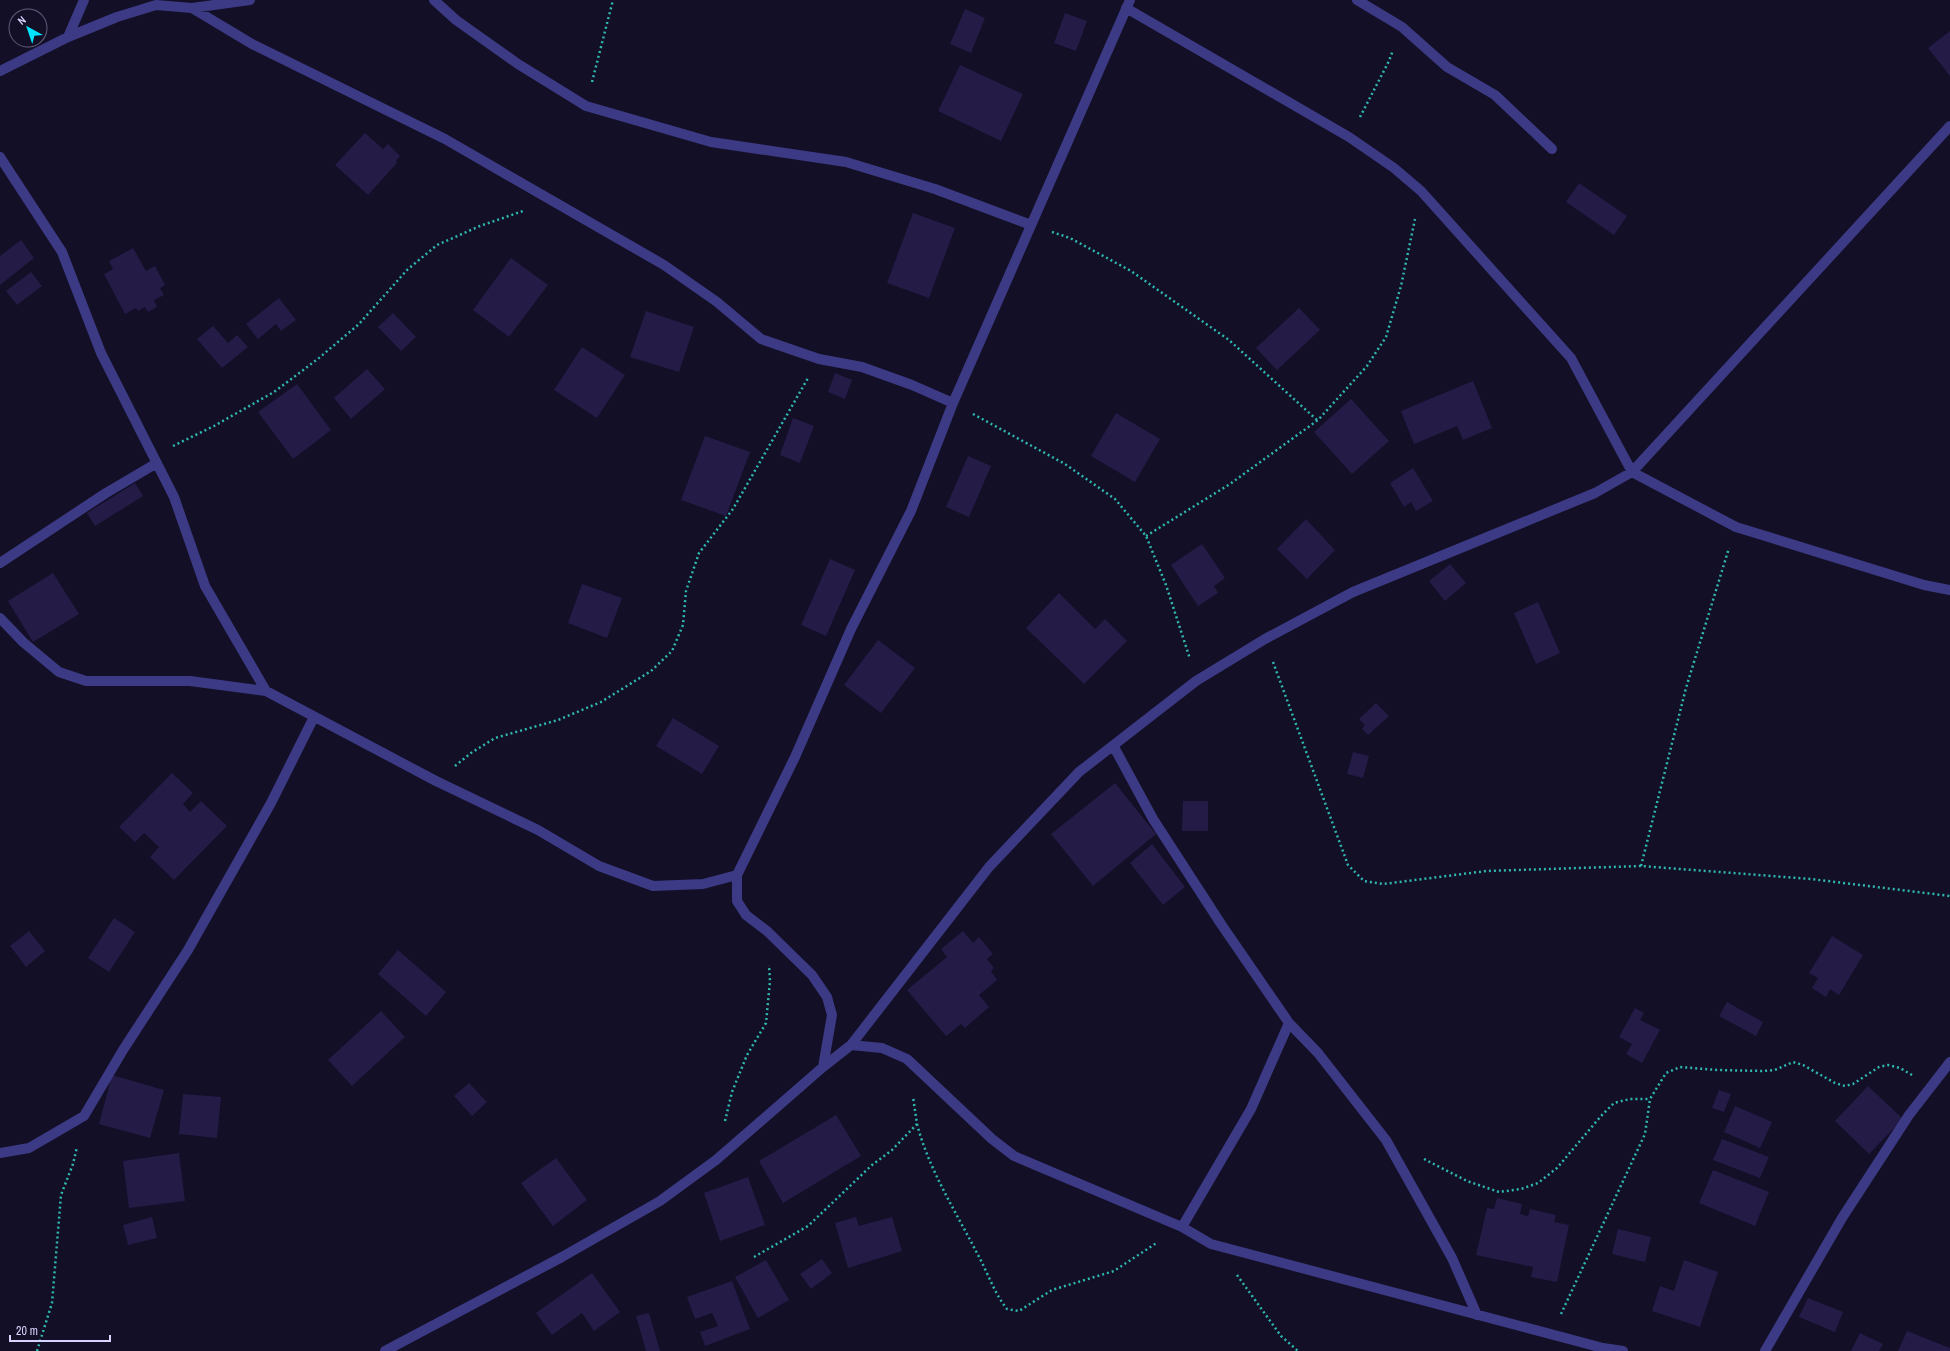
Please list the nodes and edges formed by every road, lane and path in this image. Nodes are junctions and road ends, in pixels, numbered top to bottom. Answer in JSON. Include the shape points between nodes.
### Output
{"nodes":[{"id":1,"x":84,"y":0,"type":"edge"},
{"id":2,"x":250,"y":0,"type":"edge"},
{"id":3,"x":434,"y":0,"type":"edge"},
{"id":4,"x":613,"y":0,"type":"edge"},
{"id":5,"x":1357,"y":0,"type":"edge"},
{"id":6,"x":1128,"y":4,"type":"edge"},
{"id":7,"x":192,"y":8,"type":"junction"},
{"id":8,"x":1402,"y":27,"type":"junction"},
{"id":9,"x":68,"y":38,"type":"junction"},
{"id":10,"x":0,"y":71,"type":"edge"},
{"id":11,"x":586,"y":106,"type":"junction"},
{"id":12,"x":1950,"y":126,"type":"edge"},
{"id":13,"x":1349,"y":137,"type":"junction"},
{"id":14,"x":1552,"y":150,"type":"dead end"},
{"id":15,"x":0,"y":157,"type":"edge"},
{"id":16,"x":1421,"y":192,"type":"junction"},
{"id":17,"x":558,"y":203,"type":"junction"},
{"id":18,"x":1031,"y":225,"type":"junction"},
{"id":19,"x":819,"y":359,"type":"junction"},
{"id":20,"x":953,"y":403,"type":"junction"},
{"id":21,"x":1318,"y":420,"type":"junction"},
{"id":22,"x":155,"y":459,"type":"junction"},
{"id":23,"x":1632,"y":472,"type":"junction"},
{"id":24,"x":1736,"y":527,"type":"junction"},
{"id":25,"x":1146,"y":536,"type":"junction"},
{"id":26,"x":0,"y":563,"type":"edge"},
{"id":27,"x":1950,"y":590,"type":"edge"},
{"id":28,"x":0,"y":618,"type":"edge"},
{"id":29,"x":1265,"y":639,"type":"junction"},
{"id":30,"x":1196,"y":681,"type":"junction"},
{"id":31,"x":266,"y":690,"type":"junction"},
{"id":32,"x":314,"y":717,"type":"junction"},
{"id":33,"x":1114,"y":747,"type":"junction"},
{"id":34,"x":436,"y":781,"type":"junction"},
{"id":35,"x":1641,"y":866,"type":"junction"},
{"id":36,"x":737,"y":875,"type":"junction"},
{"id":37,"x":1950,"y":896,"type":"edge"},
{"id":38,"x":767,"y":931,"type":"junction"},
{"id":39,"x":1289,"y":1023,"type":"junction"},
{"id":40,"x":851,"y":1045,"type":"junction"},
{"id":41,"x":907,"y":1059,"type":"junction"},
{"id":42,"x":1950,"y":1062,"type":"edge"},
{"id":43,"x":823,"y":1067,"type":"junction"},
{"id":44,"x":1932,"y":1085,"type":"junction"},
{"id":45,"x":1650,"y":1099,"type":"junction"},
{"id":46,"x":84,"y":1116,"type":"junction"},
{"id":47,"x":725,"y":1122,"type":"dead end"},
{"id":48,"x":917,"y":1124,"type":"junction"},
{"id":49,"x":0,"y":1153,"type":"edge"},
{"id":50,"x":1419,"y":1157,"type":"dead end"},
{"id":51,"x":1182,"y":1227,"type":"junction"},
{"id":52,"x":1211,"y":1244,"type":"junction"},
{"id":53,"x":754,"y":1257,"type":"dead end"},
{"id":54,"x":1477,"y":1315,"type":"junction"},
{"id":55,"x":1552,"y":1335,"type":"junction"},
{"id":56,"x":37,"y":1351,"type":"edge"},
{"id":57,"x":385,"y":1351,"type":"edge"},
{"id":58,"x":1298,"y":1351,"type":"edge"},
{"id":59,"x":1624,"y":1351,"type":"edge"},
{"id":60,"x":1765,"y":1351,"type":"edge"}],
"edges":[{"from":1,"to":9,"type":"street"},
{"from":2,"to":7,"type":"street"},
{"from":3,"to":11,"type":"street","via":[[456,20],[518,64]]},
{"from":4,"to":11,"type":"path"},
{"from":5,"to":8,"type":"street"},
{"from":6,"to":13,"type":"street"},
{"from":6,"to":18,"type":"street"},
{"from":7,"to":9,"type":"street","via":[[156,6],[117,17]]},
{"from":7,"to":17,"type":"street","via":[[252,44],[445,139]]},
{"from":8,"to":13,"type":"path","via":[[1389,61]]},
{"from":8,"to":14,"type":"street","via":[[1447,67],[1495,95]]},
{"from":9,"to":10,"type":"street"},
{"from":11,"to":18,"type":"street","via":[[710,142],[846,162],[935,189]]},
{"from":12,"to":23,"type":"street"},
{"from":13,"to":16,"type":"street","via":[[1394,168]]},
{"from":15,"to":22,"type":"street","via":[[62,252],[101,353]]},
{"from":16,"to":21,"type":"path","via":[[1386,337],[1367,366]]},
{"from":16,"to":23,"type":"street","via":[[1570,358]]},
{"from":17,"to":19,"type":"street","via":[[664,265],[717,302],[761,339]]},
{"from":17,"to":22,"type":"path","via":[[520,211],[437,245],[407,270],[359,324],[285,383]]},
{"from":18,"to":20,"type":"street"},
{"from":18,"to":21,"type":"path","via":[[1070,238],[1131,271],[1229,340]]},
{"from":19,"to":20,"type":"street","via":[[862,367]]},
{"from":19,"to":34,"type":"path","via":[[733,509],[699,554],[686,591],[683,625],[672,651],[651,671],[601,702],[558,720],[495,738],[471,753]]},
{"from":20,"to":25,"type":"path","via":[[1065,464],[1115,499]]},
{"from":20,"to":36,"type":"street","via":[[910,511],[851,629],[796,757]]},
{"from":21,"to":25,"type":"path","via":[[1230,484]]},
{"from":22,"to":26,"type":"street"},
{"from":22,"to":31,"type":"street","via":[[174,497],[206,586]]},
{"from":23,"to":24,"type":"street"},
{"from":23,"to":29,"type":"street","via":[[1595,493],[1353,592]]},
{"from":24,"to":27,"type":"street","via":[[1924,585]]},
{"from":24,"to":35,"type":"path","via":[[1686,688]]},
{"from":25,"to":30,"type":"path","via":[[1166,585]]},
{"from":28,"to":31,"type":"street","via":[[23,642],[59,672],[86,681],[190,681]]},
{"from":29,"to":30,"type":"street"},
{"from":29,"to":35,"type":"path","via":[[1348,865],[1364,882],[1383,884],[1486,871]]},
{"from":30,"to":33,"type":"street"},
{"from":31,"to":32,"type":"street"},
{"from":32,"to":34,"type":"street"},
{"from":32,"to":46,"type":"street","via":[[271,803],[188,950],[122,1050]]},
{"from":33,"to":39,"type":"street","via":[[1153,818]]},
{"from":33,"to":40,"type":"street","via":[[1080,772],[989,867]]},
{"from":34,"to":36,"type":"street","via":[[538,830],[599,866],[653,886],[703,884]]},
{"from":35,"to":37,"type":"path","via":[[1811,879]]},
{"from":36,"to":38,"type":"street","via":[[737,901],[746,915]]},
{"from":38,"to":43,"type":"street","via":[[812,975],[827,997],[832,1015]]},
{"from":38,"to":47,"type":"path","via":[[770,981],[766,1023],[748,1055],[732,1092]]},
{"from":39,"to":51,"type":"street","via":[[1250,1109]]},
{"from":39,"to":54,"type":"street","via":[[1318,1053],[1386,1140],[1452,1258]]},
{"from":40,"to":41,"type":"street","via":[[882,1048]]},
{"from":40,"to":43,"type":"street"},
{"from":41,"to":48,"type":"path"},
{"from":41,"to":51,"type":"street","via":[[992,1139],[1014,1156]]},
{"from":42,"to":44,"type":"street"},
{"from":43,"to":57,"type":"street","via":[[716,1160],[660,1201],[562,1257]]},
{"from":44,"to":45,"type":"path","via":[[1900,1068],[1888,1065],[1879,1067],[1853,1084],[1845,1086],[1793,1062],[1775,1070],[1764,1071],[1680,1067],[1666,1073]]},
{"from":44,"to":60,"type":"street","via":[[1909,1115],[1842,1218]]},
{"from":45,"to":50,"type":"path","via":[[1630,1099],[1614,1104],[1558,1168],[1538,1183],[1521,1189],[1499,1192],[1467,1181]]},
{"from":45,"to":55,"type":"path","via":[[1646,1134]]},
{"from":46,"to":49,"type":"street","via":[[29,1148]]},
{"from":46,"to":56,"type":"path","via":[[61,1195],[52,1303]]},
{"from":48,"to":51,"type":"path","via":[[924,1149],[999,1299],[1007,1309],[1019,1311],[1052,1290],[1114,1271]]},
{"from":48,"to":53,"type":"path","via":[[808,1226]]},
{"from":51,"to":52,"type":"street"},
{"from":52,"to":54,"type":"street"},
{"from":52,"to":58,"type":"path","via":[[1281,1336]]},
{"from":54,"to":55,"type":"street"},
{"from":55,"to":59,"type":"street"}]}
